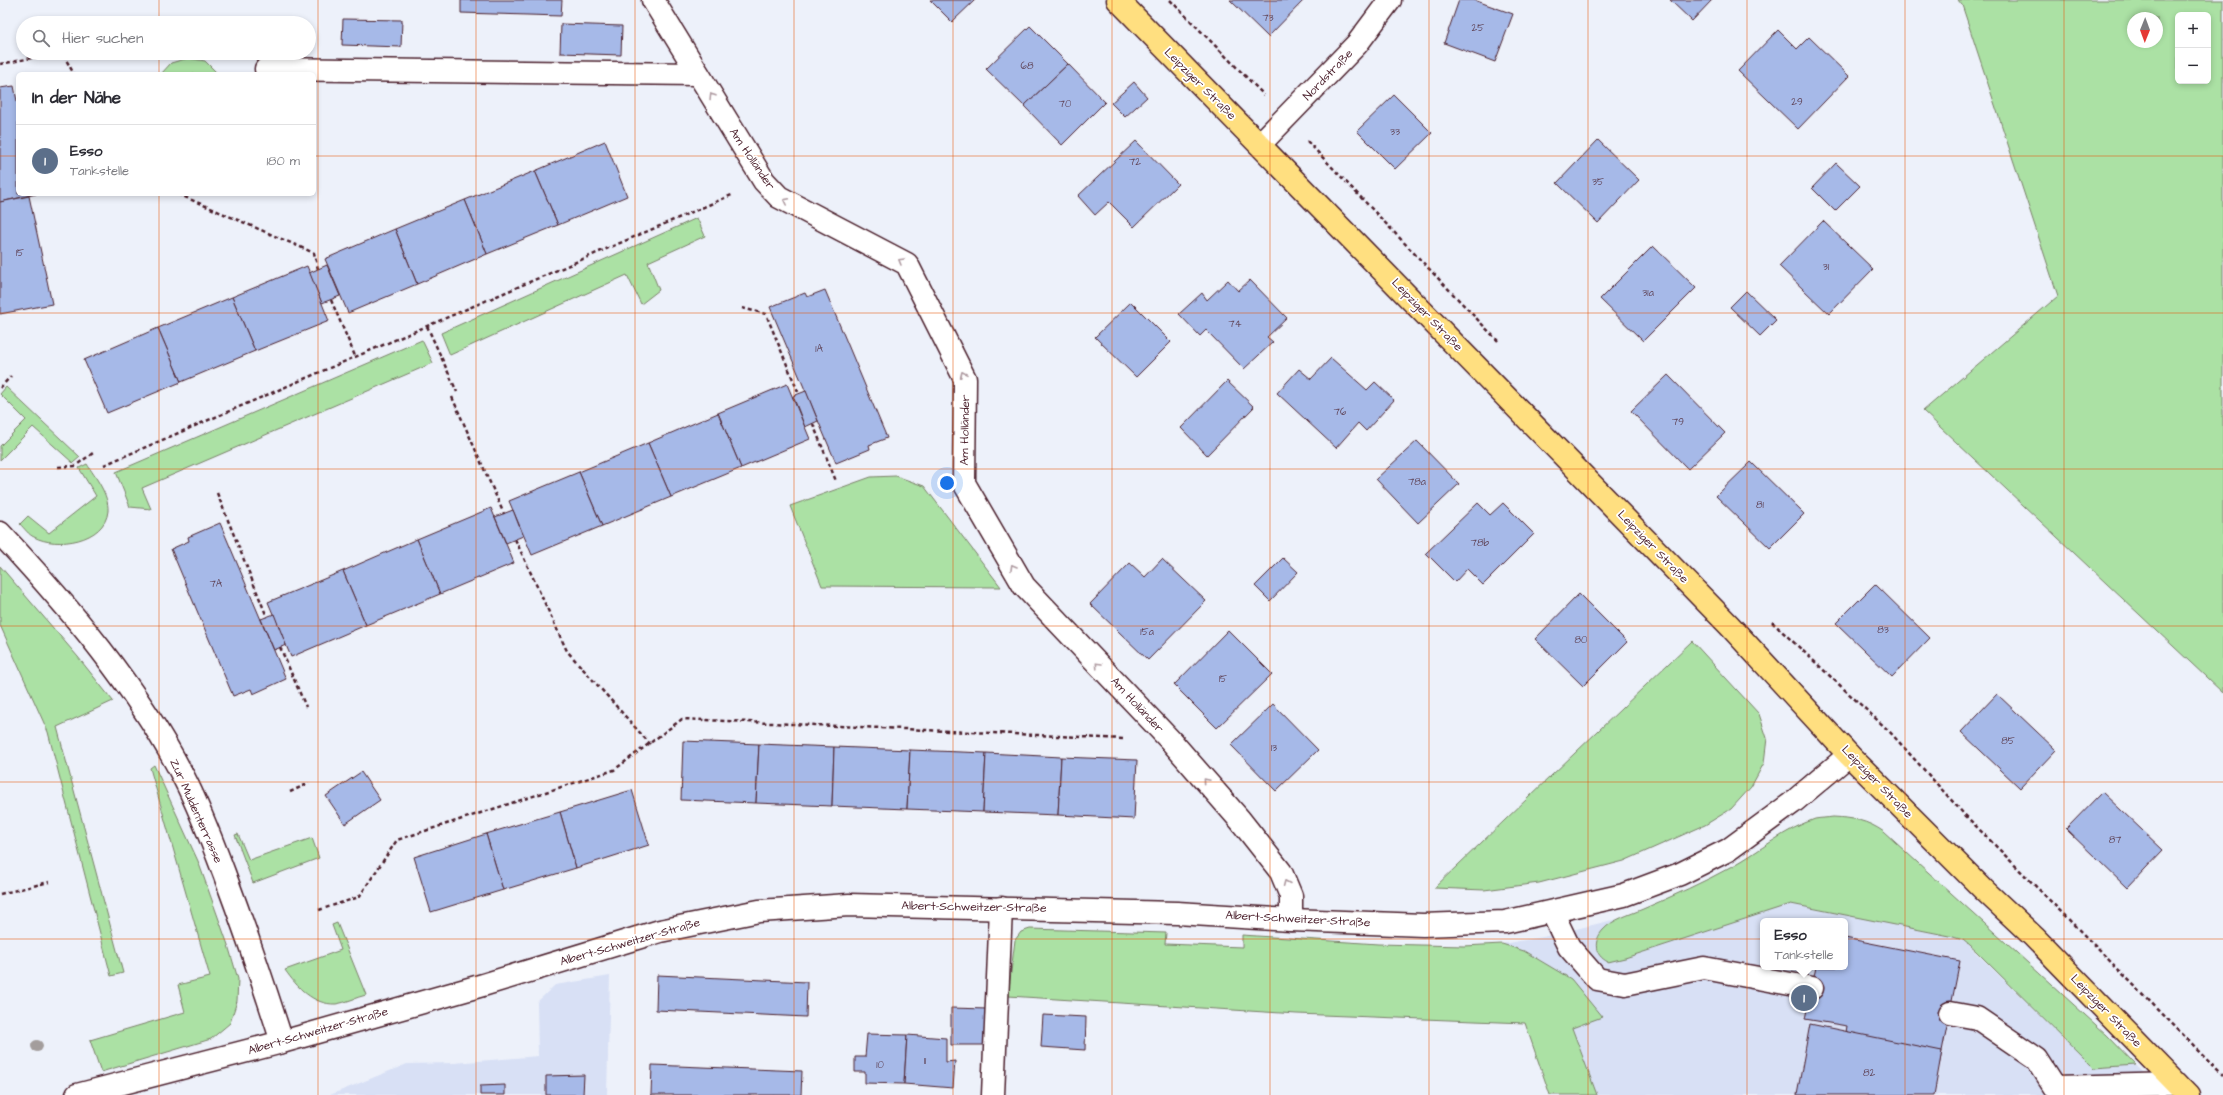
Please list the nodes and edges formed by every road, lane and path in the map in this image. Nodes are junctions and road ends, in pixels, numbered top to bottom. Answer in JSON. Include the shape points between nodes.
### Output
{"nodes":[{"id":1,"x":653,"y":0,"type":"edge"},
{"id":2,"x":1118,"y":0,"type":"edge"},
{"id":3,"x":1170,"y":0,"type":"edge"},
{"id":4,"x":1390,"y":0,"type":"edge"},
{"id":5,"x":21,"y":60,"type":"edge"},
{"id":6,"x":67,"y":60,"type":"edge"},
{"id":7,"x":0,"y":64,"type":"edge"},
{"id":8,"x":266,"y":69,"type":"dead end"},
{"id":9,"x":73,"y":72,"type":"edge"},
{"id":10,"x":698,"y":74,"type":"junction"},
{"id":11,"x":1286,"y":117,"type":"junction"},
{"id":12,"x":1260,"y":144,"type":"junction"},
{"id":13,"x":764,"y":181,"type":"junction"},
{"id":14,"x":183,"y":196,"type":"edge"},
{"id":15,"x":318,"y":269,"type":"dead end"},
{"id":16,"x":331,"y":300,"type":"dead end"},
{"id":17,"x":742,"y":308,"type":"dead end"},
{"id":18,"x":426,"y":326,"type":"junction"},
{"id":19,"x":1503,"y":345,"type":"dead end"},
{"id":20,"x":355,"y":356,"type":"junction"},
{"id":21,"x":11,"y":376,"type":"dead end"},
{"id":22,"x":0,"y":388,"type":"edge"},
{"id":23,"x":457,"y":392,"type":"dead end"},
{"id":24,"x":799,"y":394,"type":"dead end"},
{"id":25,"x":452,"y":397,"type":"dead end"},
{"id":26,"x":813,"y":424,"type":"dead end"},
{"id":27,"x":93,"y":453,"type":"dead end"},
{"id":28,"x":104,"y":465,"type":"dead end"},
{"id":29,"x":58,"y":467,"type":"dead end"},
{"id":30,"x":836,"y":481,"type":"dead end"},
{"id":31,"x":217,"y":493,"type":"dead end"},
{"id":32,"x":504,"y":514,"type":"dead end"},
{"id":33,"x":0,"y":533,"type":"edge"},
{"id":34,"x":515,"y":539,"type":"dead end"},
{"id":35,"x":267,"y":617,"type":"dead end"},
{"id":36,"x":1767,"y":618,"type":"dead end"},
{"id":37,"x":280,"y":647,"type":"dead end"},
{"id":38,"x":306,"y":707,"type":"dead end"},
{"id":39,"x":1171,"y":742,"type":"junction"},
{"id":40,"x":650,"y":744,"type":"junction"},
{"id":41,"x":1849,"y":755,"type":"junction"},
{"id":42,"x":309,"y":783,"type":"dead end"},
{"id":43,"x":290,"y":792,"type":"dead end"},
{"id":44,"x":49,"y":882,"type":"dead end"},
{"id":45,"x":0,"y":894,"type":"edge"},
{"id":46,"x":1001,"y":908,"type":"junction"},
{"id":47,"x":318,"y":910,"type":"dead end"},
{"id":48,"x":1552,"y":912,"type":"junction"},
{"id":49,"x":1291,"y":920,"type":"junction"},
{"id":50,"x":1812,"y":988,"type":"dead end"},
{"id":51,"x":1950,"y":1013,"type":"dead end"},
{"id":52,"x":282,"y":1042,"type":"junction"},
{"id":53,"x":2223,"y":1075,"type":"edge"},
{"id":54,"x":2182,"y":1089,"type":"edge"},
{"id":55,"x":77,"y":1095,"type":"edge"},
{"id":56,"x":993,"y":1095,"type":"edge"}],
"edges":[{"from":1,"to":10,"type":"street","name":"Am Holländer"},
{"from":2,"to":12,"type":"main road","name":"Leipziger Straße"},
{"from":3,"to":11,"type":"path"},
{"from":4,"to":11,"type":"street","name":"Nordstraße","via":[[1357,44]]},
{"from":5,"to":7,"type":"path"},
{"from":6,"to":9,"type":"path"},
{"from":8,"to":10,"type":"street"},
{"from":13,"to":10,"type":"street","name":"Am Holländer","one_way":true},
{"from":11,"to":12,"type":"street","name":"Nordstraße"},
{"from":11,"to":19,"type":"path"},
{"from":12,"to":41,"type":"main road","name":"Leipziger Straße","via":[[1729,626]]},
{"from":13,"to":18,"type":"path"},
{"from":39,"to":13,"type":"street","name":"Am Holländer","one_way":true,"via":[[1024,586],[964,483],[966,379],[907,264],[779,197]]},
{"from":14,"to":15,"type":"path","via":[[314,253]]},
{"from":16,"to":20,"type":"path"},
{"from":17,"to":24,"type":"path","via":[[766,314]]},
{"from":18,"to":20,"type":"path"},
{"from":18,"to":23,"type":"path"},
{"from":20,"to":28,"type":"path"},
{"from":21,"to":22,"type":"path"},
{"from":25,"to":32,"type":"path"},
{"from":26,"to":30,"type":"path"},
{"from":27,"to":29,"type":"path","via":[[75,466]]},
{"from":31,"to":35,"type":"path"},
{"from":33,"to":52,"type":"street","name":"Zur Muldenterrasse","via":[[52,588],[95,643],[156,728],[185,779],[208,830],[248,937]]},
{"from":34,"to":40,"type":"path","via":[[567,651]]},
{"from":36,"to":53,"type":"path","via":[[1889,731],[1963,813]]},
{"from":37,"to":38,"type":"path"},
{"from":39,"to":40,"type":"path","via":[[682,719]]},
{"from":49,"to":39,"type":"street","name":"Am Holländer","one_way":true,"via":[[1291,896],[1281,872],[1240,820]]},
{"from":40,"to":47,"type":"path","via":[[614,770],[397,840],[359,897]]},
{"from":41,"to":48,"type":"street","name":"Albert-Schweitzer-Straße","via":[[1792,803],[1728,850],[1680,874],[1624,895]]},
{"from":41,"to":54,"type":"main road","name":"Leipziger Straße","via":[[2034,937]]},
{"from":42,"to":43,"type":"path"},
{"from":44,"to":45,"type":"path"},
{"from":46,"to":49,"type":"street","name":"Albert-Schweitzer-Straße","via":[[1177,913]]},
{"from":46,"to":52,"type":"street","name":"Albert-Schweitzer-Straße","via":[[849,904],[759,911],[714,919],[660,931]]},
{"from":46,"to":56,"type":"street"},
{"from":48,"to":49,"type":"street","name":"Albert-Schweitzer-Straße","via":[[1505,922],[1423,925]]},
{"from":48,"to":50,"type":"street","via":[[1569,947],[1598,979],[1625,984],[1704,968]]},
{"from":51,"to":54,"type":"street","via":[[1977,1018],[2037,1059],[2055,1087]]},
{"from":52,"to":55,"type":"street","name":"Albert-Schweitzer-Straße"}]}
